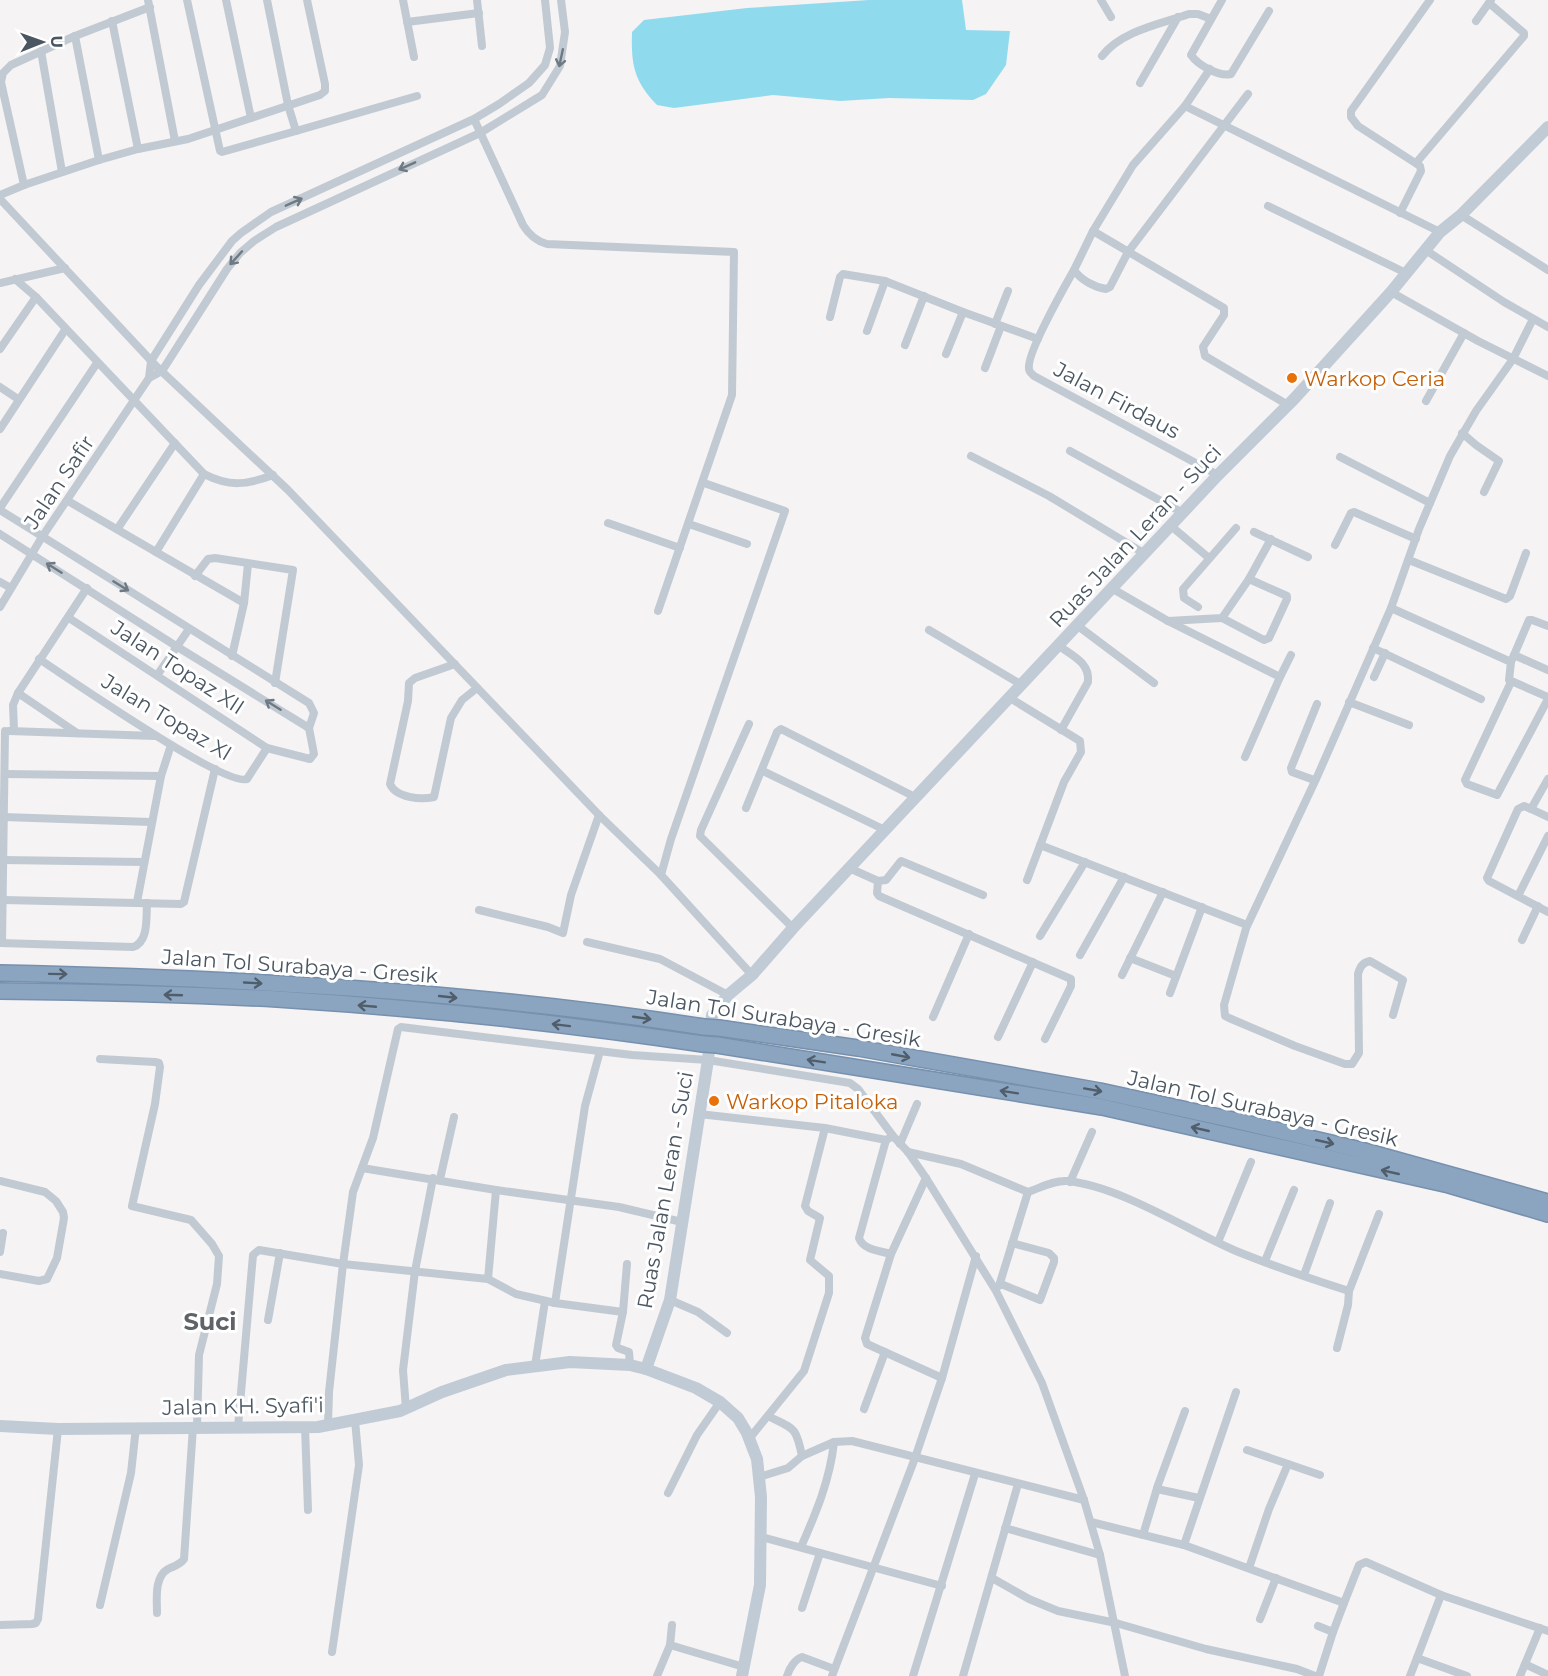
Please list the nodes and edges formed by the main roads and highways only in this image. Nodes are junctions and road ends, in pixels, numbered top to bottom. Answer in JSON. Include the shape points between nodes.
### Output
{"nodes":[{"id":1,"x":1548,"y":127,"type":"edge"},
{"id":2,"x":0,"y":973,"type":"edge"},
{"id":3,"x":0,"y":991,"type":"edge"},
{"id":4,"x":712,"y":1023,"type":"junction"},
{"id":5,"x":1548,"y":1202,"type":"edge"},
{"id":6,"x":1548,"y":1214,"type":"edge"},
{"id":7,"x":646,"y":1369,"type":"junction"},
{"id":8,"x":0,"y":1426,"type":"edge"},
{"id":9,"x":743,"y":1672,"type":"edge"}],
"edges":[{"from":1,"to":4,"type":"main road","name":"Ruas Jalan Leran - Suci","via":[[1440,232],[1288,405],[915,797],[752,975],[728,995]]},
{"from":2,"to":4,"type":"highway","name":"Jalan Tol Surabaya - Gresik","one_way":true,"via":[[343,988]]},
{"from":6,"to":3,"type":"highway","name":"Jalan Tol Surabaya - Gresik","one_way":true,"via":[[1449,1185],[1102,1107],[710,1044],[540,1023],[278,999]]},
{"from":4,"to":5,"type":"highway","name":"Jalan Tol Surabaya - Gresik","one_way":true,"via":[[1111,1094],[1361,1150]]},
{"from":4,"to":7,"type":"main road","name":"Ruas Jalan Leran - Suci","via":[[670,1300]]},
{"from":7,"to":8,"type":"main road","name":"Jalan KH. Syafi'i","via":[[570,1362],[506,1370],[406,1409],[328,1425],[58,1429]]},
{"from":7,"to":9,"type":"main road","name":"Jalan KH. Syafi'i","via":[[696,1388],[720,1402],[738,1418],[756,1459],[761,1497],[760,1585]]}]}
